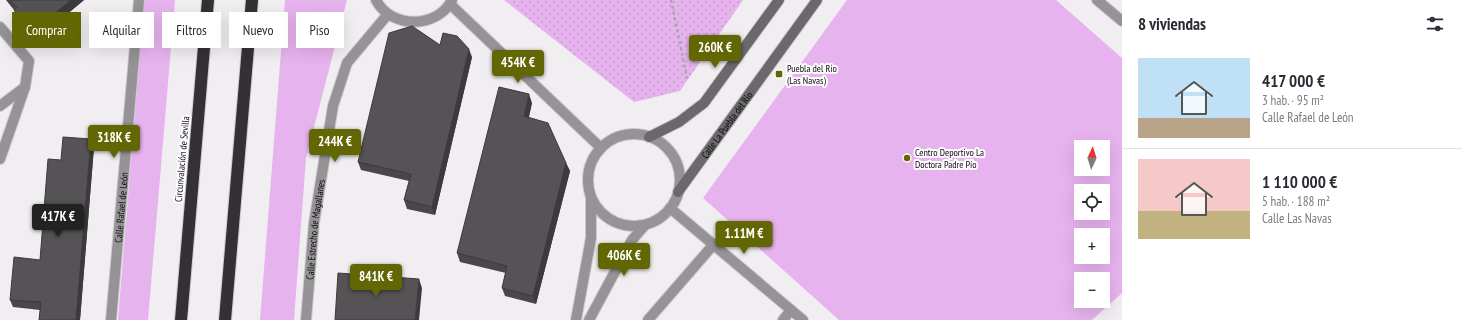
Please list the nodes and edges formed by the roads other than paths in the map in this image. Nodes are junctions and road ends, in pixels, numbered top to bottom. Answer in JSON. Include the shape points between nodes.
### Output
{"nodes":[{"id":1,"x":139,"y":0,"type":"edge"},
{"id":2,"x":208,"y":0,"type":"edge"},
{"id":3,"x":252,"y":0,"type":"edge"},
{"id":4,"x":376,"y":0,"type":"edge"},
{"id":5,"x":779,"y":0,"type":"edge"},
{"id":6,"x":817,"y":0,"type":"edge"},
{"id":7,"x":1097,"y":0,"type":"edge"},
{"id":8,"x":451,"y":2,"type":"edge"},
{"id":9,"x":388,"y":14,"type":"junction"},
{"id":10,"x":1122,"y":21,"type":"edge"},
{"id":11,"x":0,"y":27,"type":"edge"},
{"id":12,"x":25,"y":87,"type":"junction"},
{"id":13,"x":0,"y":106,"type":"edge"},
{"id":14,"x":649,"y":137,"type":"junction"},
{"id":15,"x":601,"y":148,"type":"junction"},
{"id":16,"x":0,"y":159,"type":"edge"},
{"id":17,"x":678,"y":192,"type":"junction"},
{"id":18,"x":592,"y":199,"type":"junction"},
{"id":19,"x":670,"y":208,"type":"junction"},
{"id":20,"x":645,"y":225,"type":"junction"},
{"id":21,"x":714,"y":244,"type":"junction"},
{"id":22,"x":791,"y":310,"type":"junction"},
{"id":23,"x":111,"y":320,"type":"edge"},
{"id":24,"x":181,"y":320,"type":"edge"},
{"id":25,"x":225,"y":320,"type":"edge"},
{"id":26,"x":306,"y":320,"type":"edge"},
{"id":27,"x":576,"y":320,"type":"edge"},
{"id":28,"x":590,"y":320,"type":"edge"},
{"id":29,"x":648,"y":320,"type":"edge"},
{"id":30,"x":782,"y":320,"type":"edge"},
{"id":31,"x":803,"y":320,"type":"edge"}],
"edges":[{"from":1,"to":23,"type":"street","name":"Calle Rafael de León"},
{"from":2,"to":24,"type":"highway","name":"Circunvalación de Sevilla"},
{"from":3,"to":25,"type":"highway"},
{"from":4,"to":9,"type":"street"},
{"from":5,"to":14,"type":"street","via":[[704,103],[679,122]]},
{"from":6,"to":17,"type":"street","name":"Calle La Puebla del Rio"},
{"from":7,"to":10,"type":"street"},
{"from":8,"to":9,"type":"street","via":[[440,14],[428,20],[400,20]]},
{"from":8,"to":15,"type":"street"},
{"from":9,"to":26,"type":"street","name":"Calle Estrecho de Magallanes","via":[[347,63],[333,106],[314,223]]},
{"from":11,"to":12,"type":"street","via":[[29,61]]},
{"from":12,"to":13,"type":"street"},
{"from":12,"to":16,"type":"street"},
{"from":14,"to":15,"type":"street","via":[[623,136],[611,140]]},
{"from":14,"to":17,"type":"street","via":[[671,153],[680,178]]},
{"from":15,"to":18,"type":"street","via":[[588,172],[588,186]]},
{"from":17,"to":19,"type":"street"},
{"from":18,"to":20,"type":"street","via":[[600,212],[613,222],[629,226]]},
{"from":18,"to":27,"type":"street","via":[[591,238]]},
{"from":19,"to":20,"type":"street","via":[[659,219]]},
{"from":19,"to":21,"type":"street"},
{"from":20,"to":28,"type":"street","via":[[632,240]]},
{"from":21,"to":22,"type":"street"},
{"from":21,"to":29,"type":"street"},
{"from":22,"to":30,"type":"street"},
{"from":22,"to":31,"type":"street"}]}
